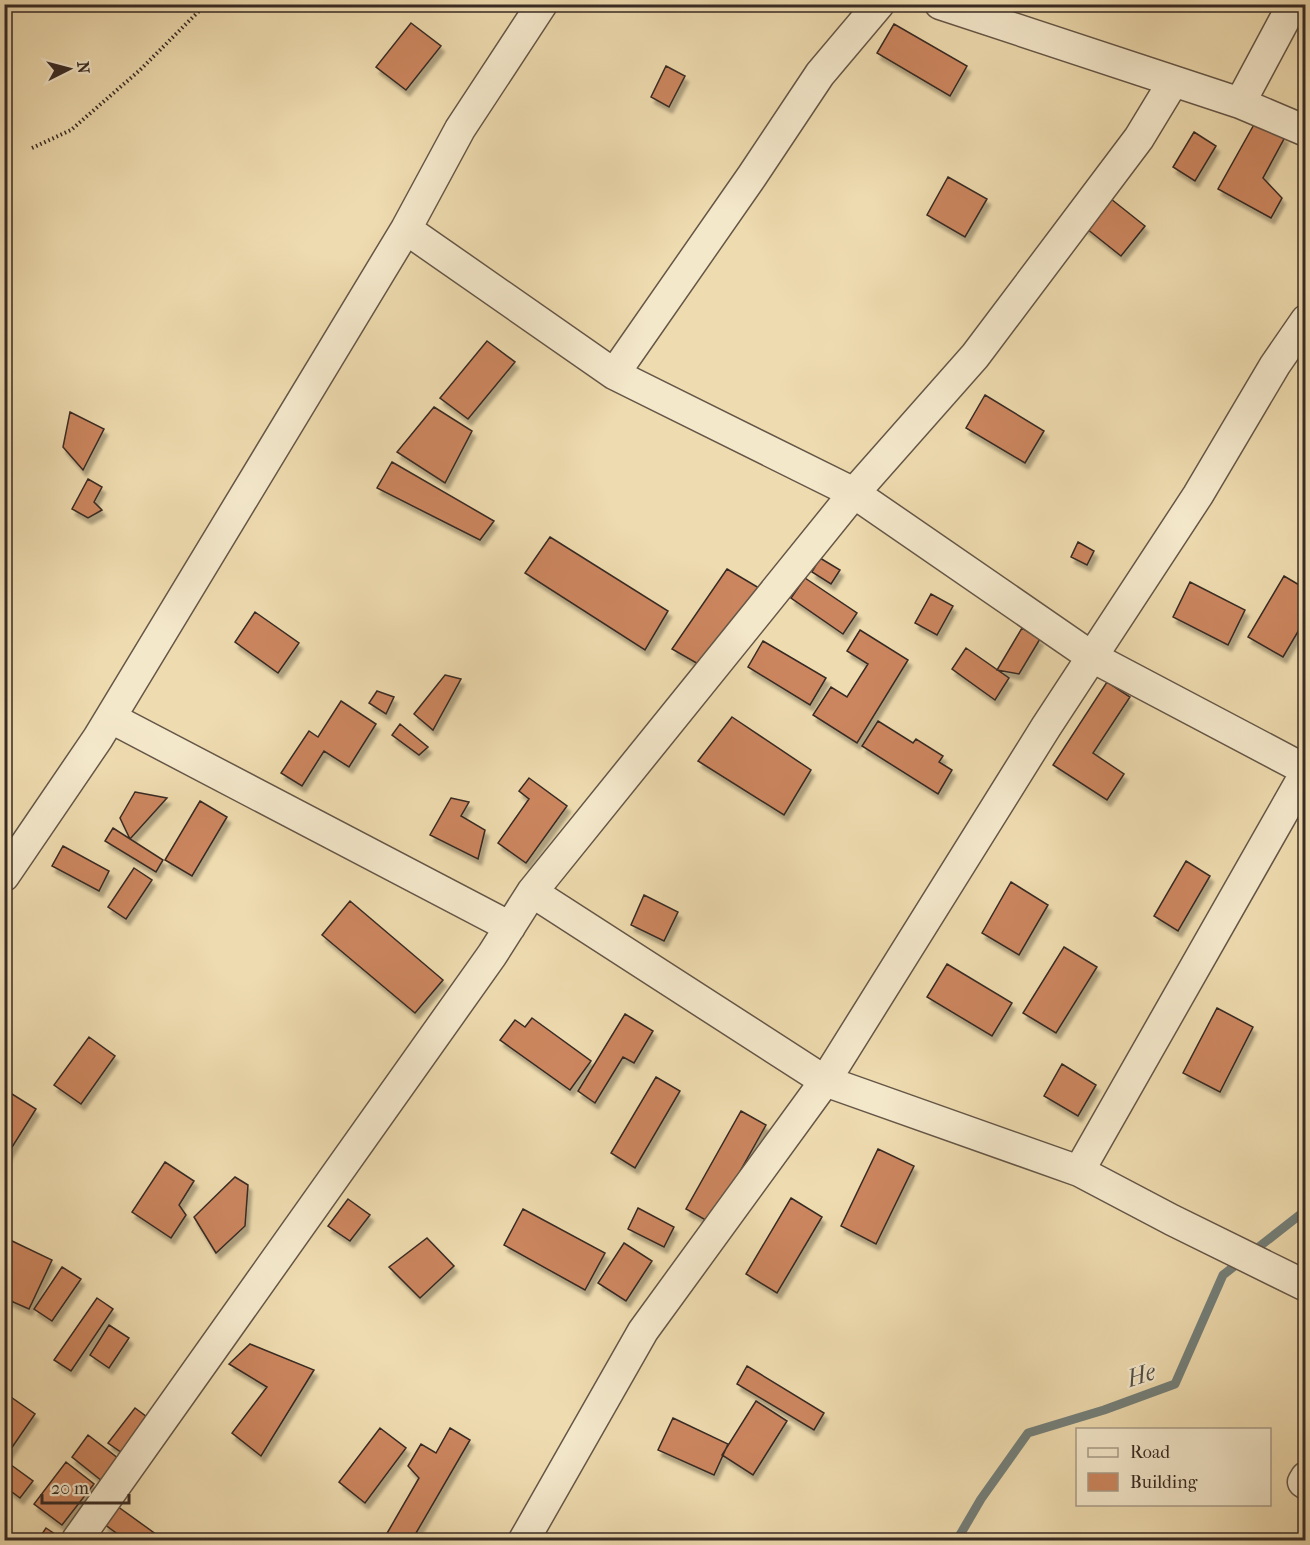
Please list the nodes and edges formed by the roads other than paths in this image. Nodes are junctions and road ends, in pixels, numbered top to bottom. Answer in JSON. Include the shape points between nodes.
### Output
{"nodes":[{"id":1,"x":542,"y":4,"type":"edge"},
{"id":2,"x":879,"y":4,"type":"edge"},
{"id":3,"x":940,"y":4,"type":"edge"},
{"id":4,"x":1293,"y":4,"type":"edge"},
{"id":5,"x":1173,"y":81,"type":"junction"},
{"id":6,"x":1240,"y":103,"type":"junction"},
{"id":7,"x":1305,"y":131,"type":"edge"},
{"id":8,"x":406,"y":229,"type":"junction"},
{"id":9,"x":1305,"y":320,"type":"edge"},
{"id":10,"x":614,"y":374,"type":"junction"},
{"id":11,"x":854,"y":493,"type":"junction"},
{"id":12,"x":1092,"y":657,"type":"junction"},
{"id":13,"x":111,"y":717,"type":"junction"},
{"id":14,"x":1305,"y":771,"type":"edge"},
{"id":15,"x":4,"y":876,"type":"edge"},
{"id":16,"x":532,"y":892,"type":"junction"},
{"id":17,"x":510,"y":927,"type":"junction"},
{"id":18,"x":825,"y":1081,"type":"junction"},
{"id":19,"x":1079,"y":1171,"type":"junction"},
{"id":20,"x":1298,"y":1282,"type":"edge"},
{"id":21,"x":1305,"y":1477,"type":"edge"},
{"id":22,"x":1305,"y":1484,"type":"edge"},
{"id":23,"x":77,"y":1540,"type":"edge"},
{"id":24,"x":524,"y":1540,"type":"edge"}],
"edges":[{"from":1,"to":8,"type":"street","via":[[460,129]]},
{"from":2,"to":10,"type":"street","via":[[820,74]]},
{"from":3,"to":5,"type":"street"},
{"from":4,"to":6,"type":"street"},
{"from":5,"to":6,"type":"street"},
{"from":5,"to":11,"type":"street","via":[[1139,138],[975,356]]},
{"from":6,"to":7,"type":"street"},
{"from":8,"to":10,"type":"street"},
{"from":8,"to":13,"type":"street"},
{"from":9,"to":12,"type":"street","via":[[1198,495]]},
{"from":10,"to":11,"type":"street"},
{"from":11,"to":12,"type":"street"},
{"from":11,"to":16,"type":"street"},
{"from":12,"to":14,"type":"street"},
{"from":12,"to":18,"type":"street"},
{"from":13,"to":15,"type":"street"},
{"from":13,"to":17,"type":"street"},
{"from":14,"to":19,"type":"street"},
{"from":16,"to":17,"type":"street"},
{"from":16,"to":18,"type":"street"},
{"from":17,"to":23,"type":"street"},
{"from":18,"to":19,"type":"street"},
{"from":18,"to":24,"type":"street","via":[[643,1331]]},
{"from":19,"to":20,"type":"street"},
{"from":21,"to":22,"type":"street"}]}
